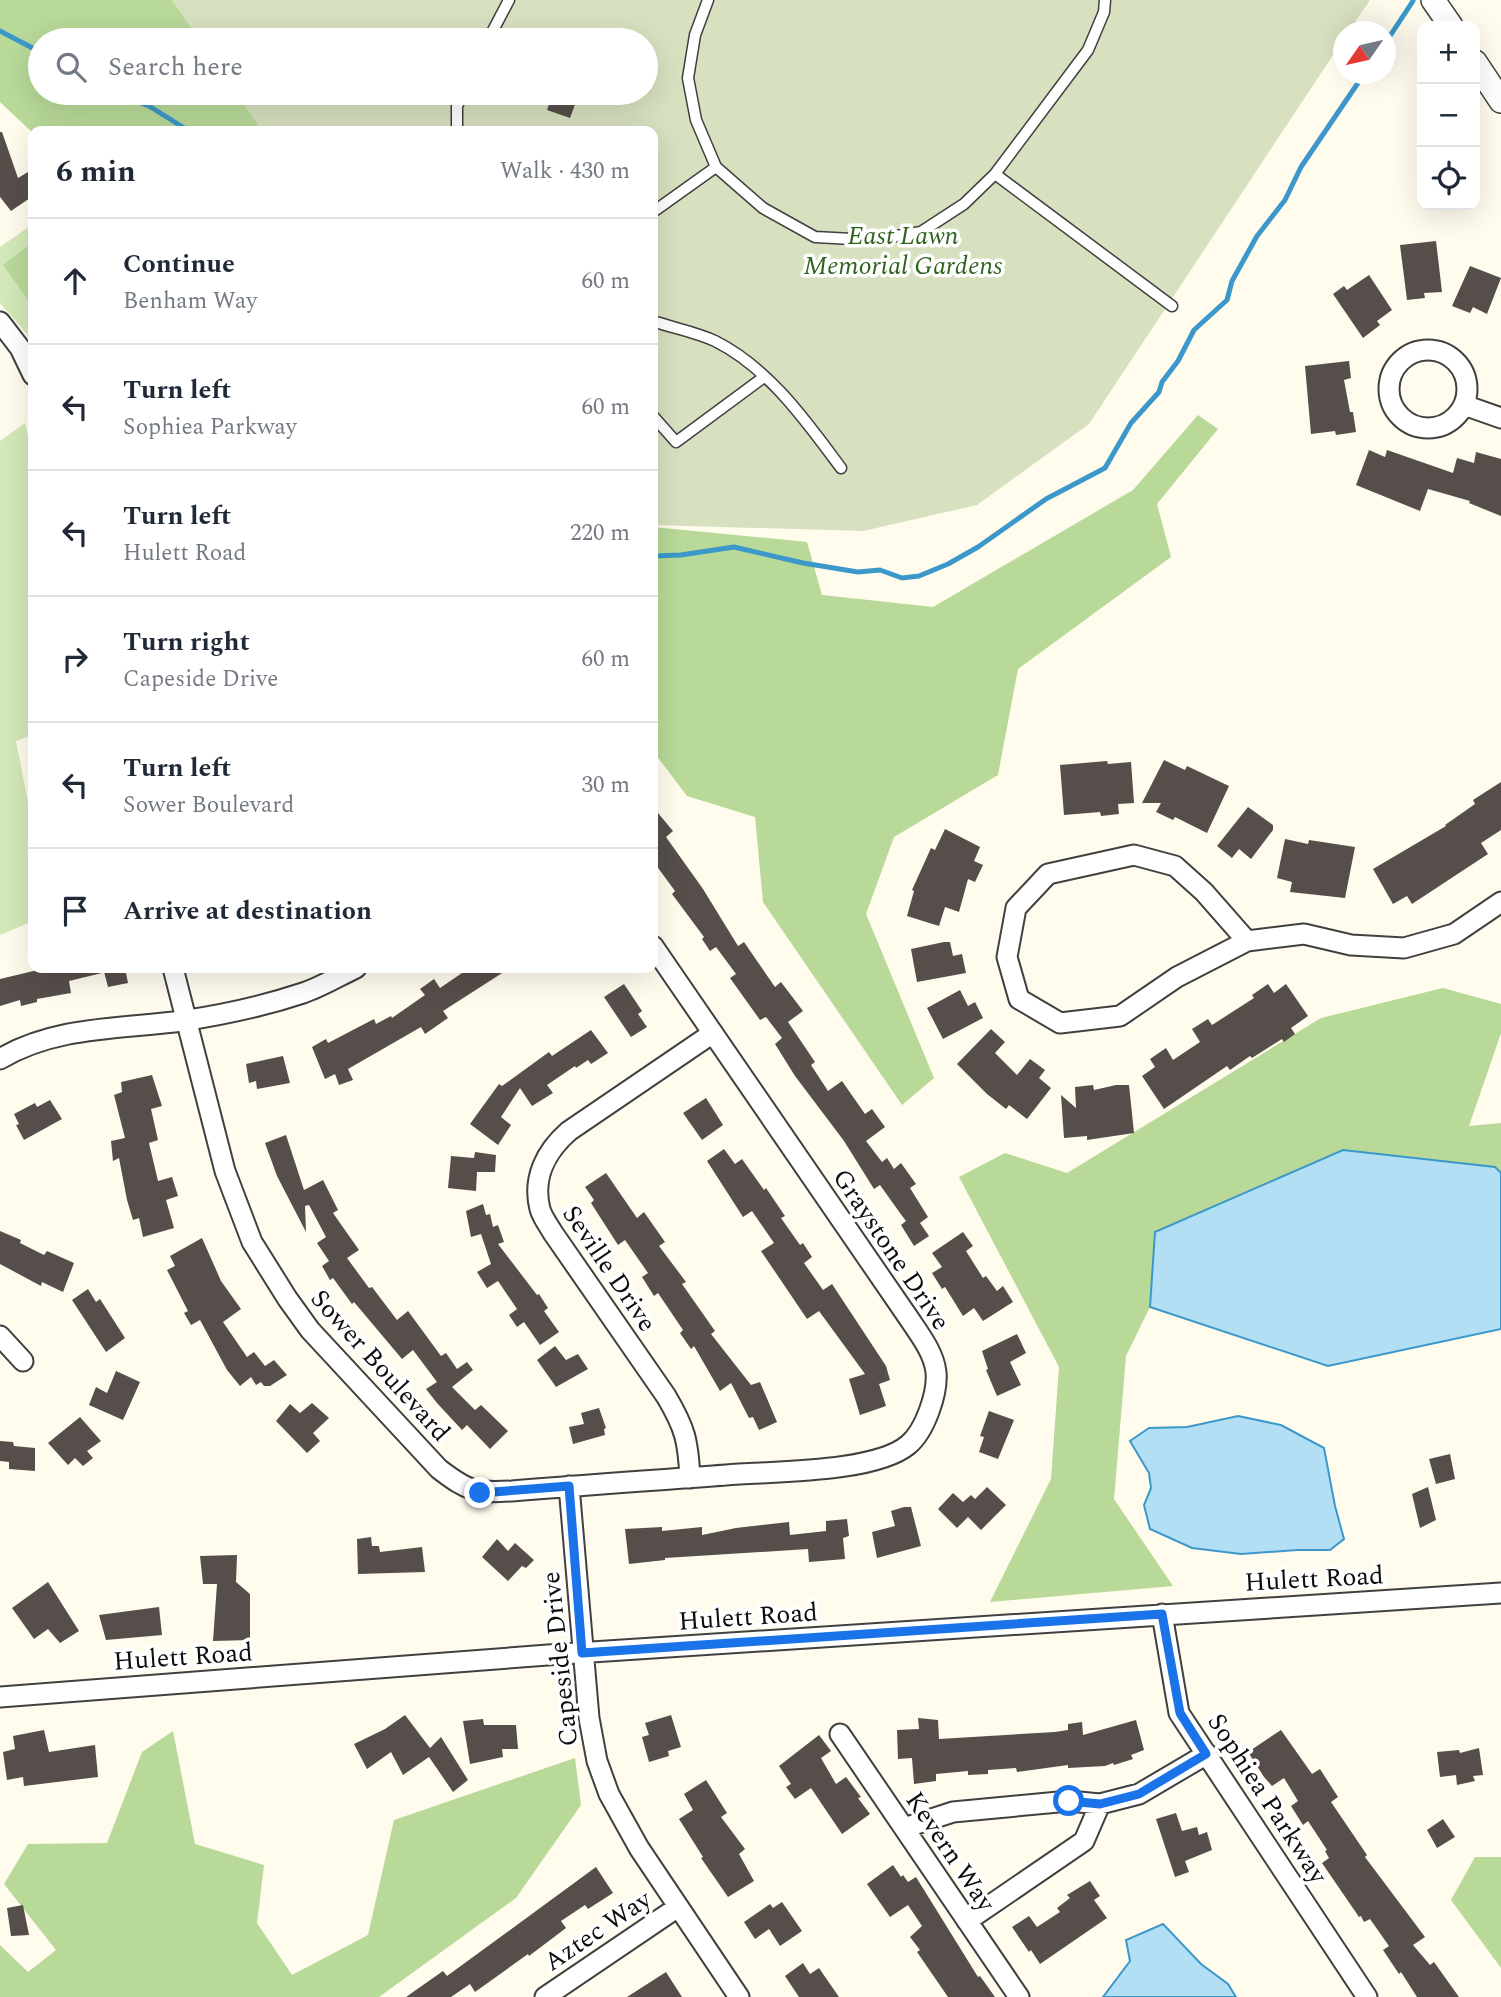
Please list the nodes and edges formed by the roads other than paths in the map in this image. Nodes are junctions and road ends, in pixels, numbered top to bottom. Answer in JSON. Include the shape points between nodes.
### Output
{"nodes":[{"id":1,"x":509,"y":0,"type":"edge"},
{"id":2,"x":708,"y":0,"type":"edge"},
{"id":3,"x":1105,"y":0,"type":"edge"},
{"id":4,"x":1433,"y":0,"type":"edge"},
{"id":5,"x":1448,"y":21,"type":"edge"},
{"id":6,"x":494,"y":28,"type":"edge"},
{"id":7,"x":1480,"y":70,"type":"edge"},
{"id":8,"x":1501,"y":101,"type":"edge"},
{"id":9,"x":458,"y":105,"type":"edge"},
{"id":10,"x":457,"y":126,"type":"edge"},
{"id":11,"x":716,"y":167,"type":"junction"},
{"id":12,"x":995,"y":174,"type":"junction"},
{"id":13,"x":658,"y":208,"type":"edge"},
{"id":14,"x":1172,"y":306,"type":"dead end"},
{"id":15,"x":0,"y":322,"type":"edge"},
{"id":16,"x":658,"y":323,"type":"edge"},
{"id":17,"x":28,"y":365,"type":"edge"},
{"id":18,"x":764,"y":377,"type":"junction"},
{"id":19,"x":1464,"y":404,"type":"junction"},
{"id":20,"x":1501,"y":418,"type":"edge"},
{"id":21,"x":658,"y":422,"type":"edge"},
{"id":22,"x":841,"y":468,"type":"dead end"},
{"id":23,"x":1501,"y":902,"type":"edge"},
{"id":24,"x":1247,"y":941,"type":"junction"},
{"id":25,"x":658,"y":953,"type":"edge"},
{"id":26,"x":174,"y":973,"type":"edge"},
{"id":27,"x":346,"y":973,"type":"edge"},
{"id":28,"x":185,"y":1021,"type":"junction"},
{"id":29,"x":713,"y":1033,"type":"junction"},
{"id":30,"x":0,"y":1059,"type":"edge"},
{"id":31,"x":0,"y":1336,"type":"edge"},
{"id":32,"x":23,"y":1360,"type":"dead end"},
{"id":33,"x":690,"y":1478,"type":"junction"},
{"id":34,"x":569,"y":1486,"type":"junction"},
{"id":35,"x":1501,"y":1593,"type":"edge"},
{"id":36,"x":1162,"y":1614,"type":"junction"},
{"id":37,"x":582,"y":1653,"type":"junction"},
{"id":38,"x":0,"y":1697,"type":"edge"},
{"id":39,"x":840,"y":1734,"type":"dead end"},
{"id":40,"x":1206,"y":1754,"type":"junction"},
{"id":41,"x":1100,"y":1804,"type":"junction"},
{"id":42,"x":904,"y":1828,"type":"junction"},
{"id":43,"x":678,"y":1907,"type":"junction"},
{"id":44,"x":967,"y":1921,"type":"junction"},
{"id":45,"x":545,"y":1997,"type":"edge"},
{"id":46,"x":739,"y":1997,"type":"edge"},
{"id":47,"x":1019,"y":1997,"type":"edge"},
{"id":48,"x":1367,"y":1997,"type":"edge"}],
"edges":[{"from":1,"to":6,"type":"lane"},
{"from":2,"to":11,"type":"lane","via":[[695,35],[688,78],[696,120]]},
{"from":3,"to":12,"type":"lane","via":[[1088,50]]},
{"from":4,"to":5,"type":"street"},
{"from":7,"to":8,"type":"street"},
{"from":9,"to":10,"type":"lane"},
{"from":11,"to":12,"type":"lane","via":[[763,208],[815,237],[871,240],[921,232],[964,204]]},
{"from":11,"to":13,"type":"lane"},
{"from":12,"to":14,"type":"lane"},
{"from":15,"to":17,"type":"street"},
{"from":16,"to":18,"type":"lane","via":[[713,340]]},
{"from":18,"to":21,"type":"lane","via":[[676,442]]},
{"from":18,"to":22,"type":"lane","via":[[803,416]]},
{"from":19,"to":19,"type":"street","via":[[1466,380],[1453,359],[1443,353],[1416,352],[1395,368],[1389,394],[1393,407],[1412,425],[1436,428],[1458,415]]},
{"from":19,"to":20,"type":"street"},
{"from":23,"to":24,"type":"street","via":[[1454,934],[1405,948],[1351,945],[1304,934]]},
{"from":24,"to":24,"type":"street","via":[[1177,977],[1121,1016],[1060,1023],[1019,999],[1007,957],[1016,908],[1048,874],[1134,855],[1175,866],[1205,892]]},
{"from":25,"to":29,"type":"street","name":"Graystone Drive"},
{"from":26,"to":28,"type":"street","name":"Sower Boulevard"},
{"from":27,"to":28,"type":"street","via":[[304,993]]},
{"from":28,"to":30,"type":"street","via":[[61,1035]]},
{"from":28,"to":34,"type":"street","name":"Sower Boulevard","via":[[225,1171],[252,1242],[310,1330],[439,1469],[461,1486],[480,1493]]},
{"from":29,"to":33,"type":"street","name":"Seville Drive","via":[[569,1131],[554,1144],[539,1174],[540,1210],[553,1233],[682,1422]]},
{"from":29,"to":33,"type":"street","name":"Graystone Drive","via":[[910,1320],[936,1372],[925,1425],[910,1444],[894,1454],[839,1466]]},
{"from":31,"to":32,"type":"street"},
{"from":33,"to":34,"type":"street","name":"Graystone Drive"},
{"from":34,"to":37,"type":"street","name":"Capeside Drive"},
{"from":35,"to":36,"type":"street","name":"Hulett Road"},
{"from":36,"to":37,"type":"street","name":"Hulett Road"},
{"from":36,"to":40,"type":"street","name":"Sophiea Parkway","via":[[1180,1713]]},
{"from":37,"to":38,"type":"street","name":"Hulett Road"},
{"from":37,"to":43,"type":"street","name":"Capeside Drive","via":[[592,1740],[603,1777],[639,1848]]},
{"from":39,"to":42,"type":"street","name":"Kevern Way"},
{"from":40,"to":41,"type":"street","via":[[1139,1794]]},
{"from":40,"to":48,"type":"street","name":"Sophiea Parkway"},
{"from":41,"to":42,"type":"street","via":[[1069,1801],[953,1812]]},
{"from":41,"to":44,"type":"street","via":[[1084,1841]]},
{"from":42,"to":44,"type":"street","name":"Kevern Way"},
{"from":43,"to":45,"type":"street","name":"Aztec Way"},
{"from":43,"to":46,"type":"street","name":"Capeside Drive"},
{"from":44,"to":47,"type":"street","name":"Kevern Way"}]}
